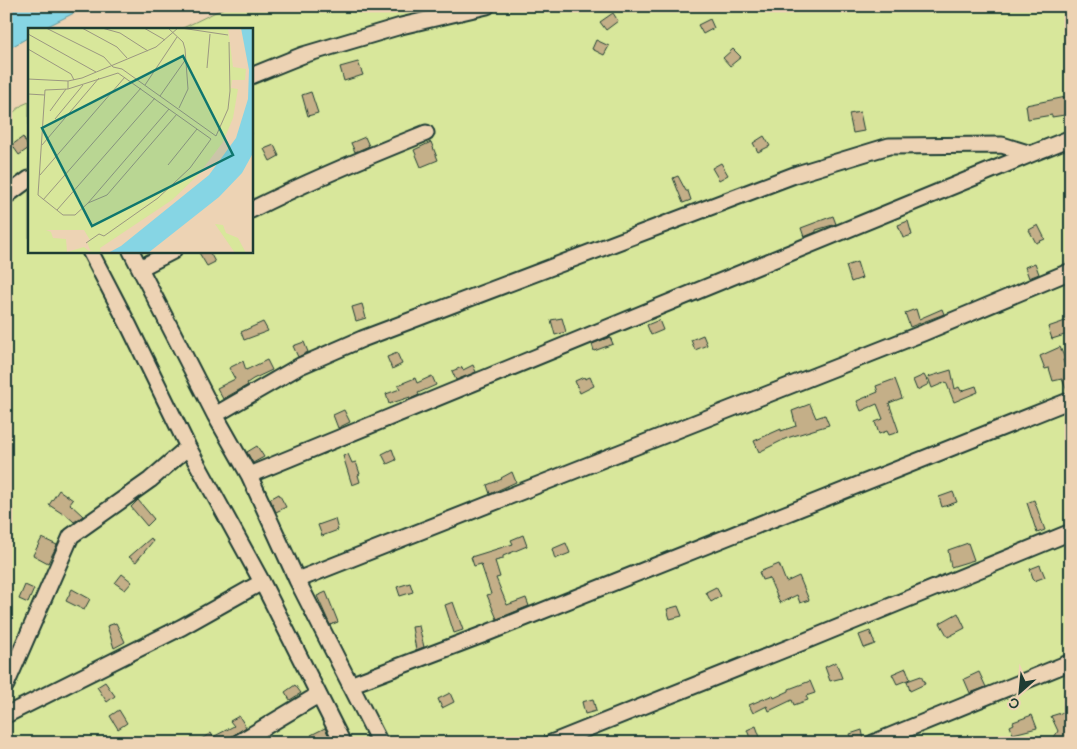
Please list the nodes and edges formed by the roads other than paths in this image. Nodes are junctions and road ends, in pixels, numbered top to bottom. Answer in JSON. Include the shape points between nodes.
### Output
{"nodes":[{"id":1,"x":487,"y":6,"type":"edge"},
{"id":2,"x":252,"y":76,"type":"edge"},
{"id":3,"x":426,"y":133,"type":"dead end"},
{"id":4,"x":1071,"y":138,"type":"edge"},
{"id":5,"x":1032,"y":154,"type":"junction"},
{"id":6,"x":28,"y":180,"type":"edge"},
{"id":7,"x":6,"y":196,"type":"edge"},
{"id":8,"x":252,"y":210,"type":"edge"},
{"id":9,"x":91,"y":252,"type":"edge"},
{"id":10,"x":132,"y":252,"type":"edge"},
{"id":11,"x":170,"y":252,"type":"edge"},
{"id":12,"x":140,"y":268,"type":"junction"},
{"id":13,"x":1071,"y":272,"type":"edge"},
{"id":14,"x":1071,"y":400,"type":"edge"},
{"id":15,"x":215,"y":415,"type":"junction"},
{"id":16,"x":188,"y":447,"type":"junction"},
{"id":17,"x":250,"y":475,"type":"junction"},
{"id":18,"x":1071,"y":532,"type":"edge"},
{"id":19,"x":297,"y":580,"type":"junction"},
{"id":20,"x":262,"y":582,"type":"junction"},
{"id":21,"x":1071,"y":662,"type":"edge"},
{"id":22,"x":6,"y":685,"type":"edge"},
{"id":23,"x":350,"y":685,"type":"junction"},
{"id":24,"x":318,"y":695,"type":"junction"},
{"id":25,"x":6,"y":715,"type":"edge"},
{"id":26,"x":238,"y":743,"type":"edge"},
{"id":27,"x":343,"y":743,"type":"edge"},
{"id":28,"x":380,"y":743,"type":"edge"},
{"id":29,"x":551,"y":743,"type":"edge"},
{"id":30,"x":873,"y":743,"type":"edge"}],
"edges":[{"from":1,"to":2,"type":"street","via":[[401,26],[303,55]]},
{"from":3,"to":8,"type":"street","via":[[358,160]]},
{"from":4,"to":5,"type":"street"},
{"from":5,"to":15,"type":"street","via":[[1002,145],[888,146],[797,174],[362,339],[300,366]]},
{"from":5,"to":17,"type":"street"},
{"from":6,"to":7,"type":"street"},
{"from":9,"to":16,"type":"street"},
{"from":10,"to":12,"type":"street"},
{"from":11,"to":12,"type":"street"},
{"from":12,"to":15,"type":"street"},
{"from":13,"to":19,"type":"street"},
{"from":14,"to":23,"type":"street"},
{"from":15,"to":17,"type":"street"},
{"from":16,"to":20,"type":"street"},
{"from":16,"to":22,"type":"street","via":[[150,480],[71,536]]},
{"from":17,"to":19,"type":"street"},
{"from":18,"to":29,"type":"street"},
{"from":19,"to":23,"type":"street"},
{"from":20,"to":24,"type":"street"},
{"from":20,"to":25,"type":"street","via":[[182,627]]},
{"from":21,"to":30,"type":"street"},
{"from":23,"to":28,"type":"street"},
{"from":24,"to":26,"type":"street"},
{"from":24,"to":27,"type":"street"}]}
